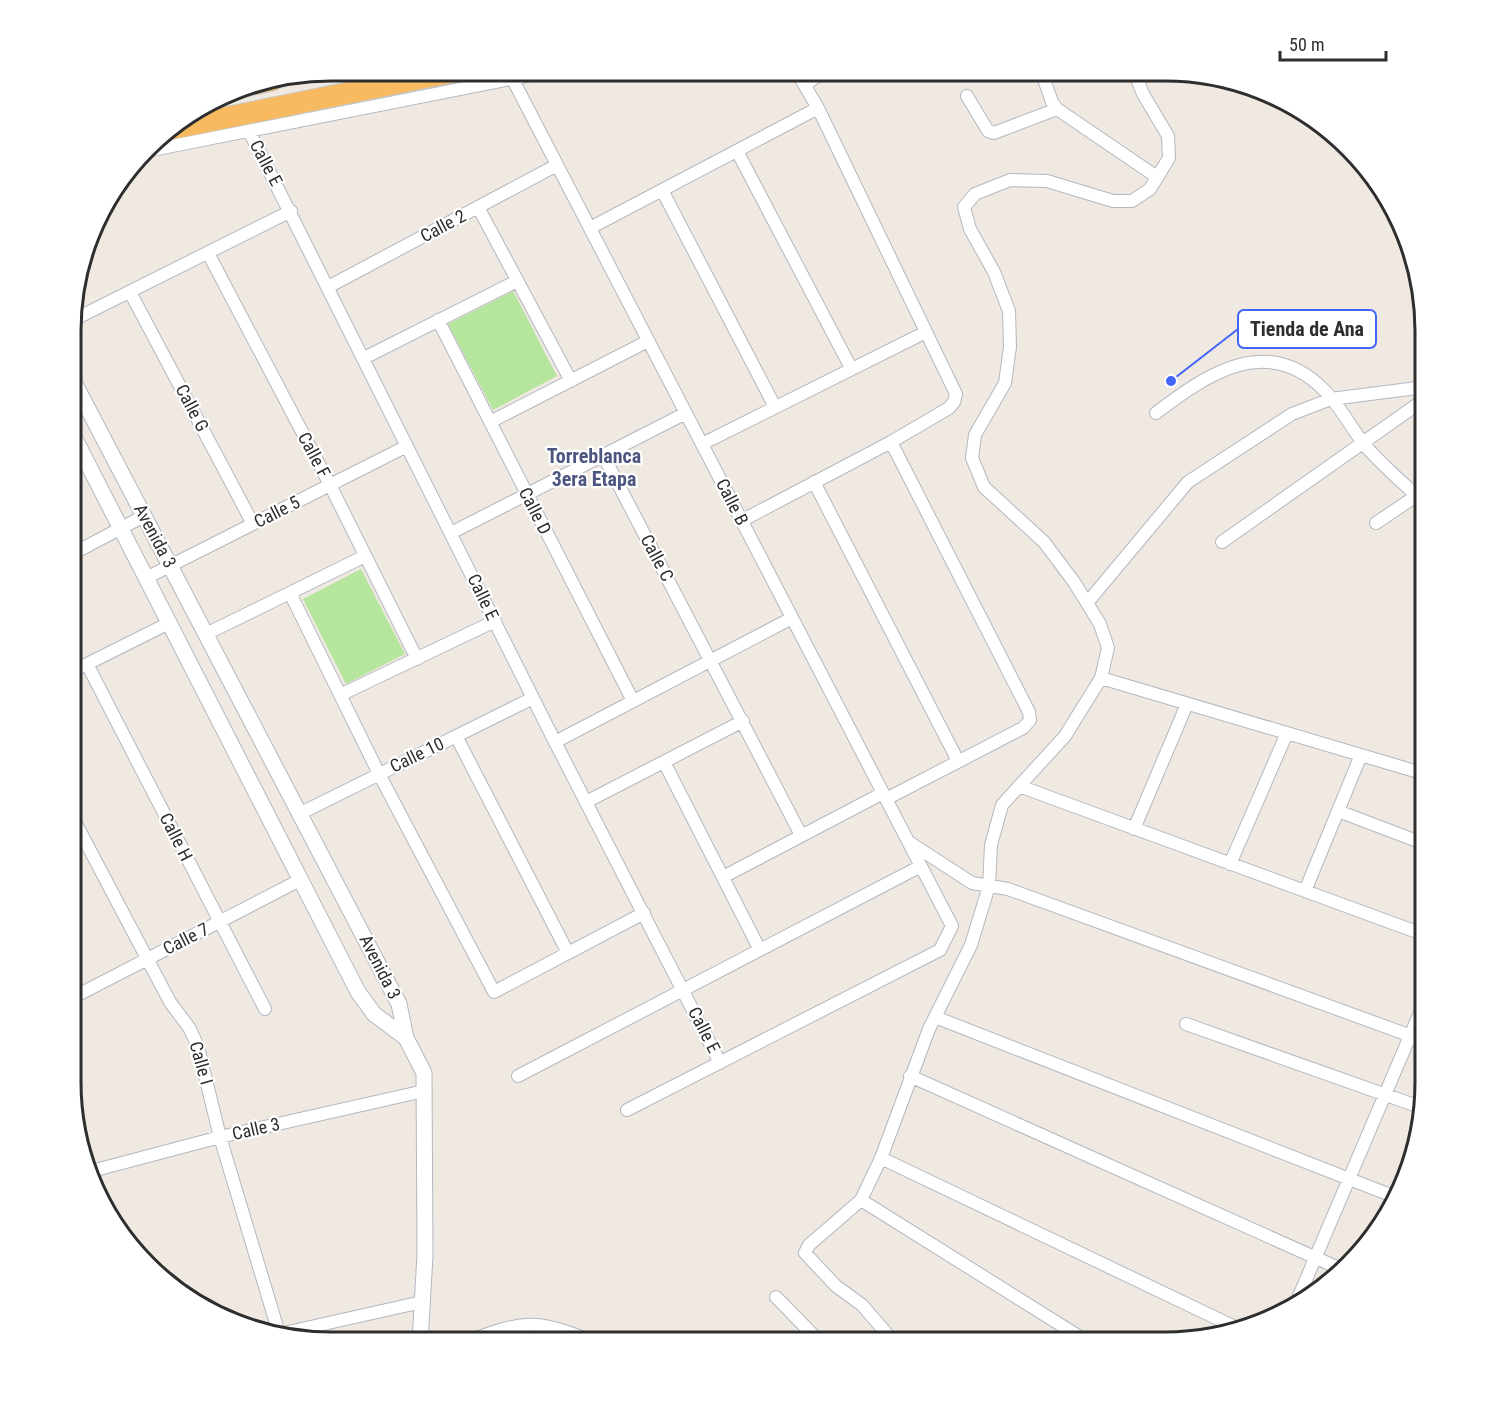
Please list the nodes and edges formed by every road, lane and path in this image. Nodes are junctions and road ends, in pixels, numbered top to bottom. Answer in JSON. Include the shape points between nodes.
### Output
{"nodes":[{"id":1,"x":408,"y":81,"type":"edge"},
{"id":2,"x":497,"y":81,"type":"edge"},
{"id":3,"x":514,"y":81,"type":"edge"},
{"id":4,"x":802,"y":81,"type":"edge"},
{"id":5,"x":815,"y":81,"type":"edge"},
{"id":6,"x":1045,"y":81,"type":"edge"},
{"id":7,"x":1138,"y":81,"type":"edge"},
{"id":8,"x":806,"y":88,"type":"junction"},
{"id":9,"x":967,"y":96,"type":"dead end"},
{"id":10,"x":818,"y":108,"type":"junction"},
{"id":11,"x":1057,"y":109,"type":"junction"},
{"id":12,"x":189,"y":125,"type":"edge"},
{"id":13,"x":249,"y":131,"type":"junction"},
{"id":14,"x":160,"y":148,"type":"edge"},
{"id":15,"x":737,"y":151,"type":"junction"},
{"id":16,"x":557,"y":165,"type":"junction"},
{"id":17,"x":1157,"y":177,"type":"junction"},
{"id":18,"x":662,"y":190,"type":"junction"},
{"id":19,"x":478,"y":207,"type":"junction"},
{"id":20,"x":291,"y":211,"type":"junction"},
{"id":21,"x":590,"y":228,"type":"junction"},
{"id":22,"x":208,"y":253,"type":"junction"},
{"id":23,"x":517,"y":280,"type":"junction"},
{"id":24,"x":328,"y":286,"type":"junction"},
{"id":25,"x":130,"y":292,"type":"junction"},
{"id":26,"x":82,"y":316,"type":"edge"},
{"id":27,"x":438,"y":320,"type":"junction"},
{"id":28,"x":926,"y":332,"type":"junction"},
{"id":29,"x":648,"y":340,"type":"junction"},
{"id":30,"x":364,"y":358,"type":"junction"},
{"id":31,"x":851,"y":368,"type":"junction"},
{"id":32,"x":571,"y":381,"type":"junction"},
{"id":33,"x":1415,"y":388,"type":"edge"},
{"id":34,"x":81,"y":395,"type":"edge"},
{"id":35,"x":1331,"y":399,"type":"junction"},
{"id":36,"x":1415,"y":406,"type":"edge"},
{"id":37,"x":775,"y":407,"type":"junction"},
{"id":38,"x":686,"y":413,"type":"junction"},
{"id":39,"x":1156,"y":413,"type":"dead end"},
{"id":40,"x":490,"y":422,"type":"junction"},
{"id":41,"x":1362,"y":441,"type":"junction"},
{"id":42,"x":891,"y":442,"type":"junction"},
{"id":43,"x":702,"y":444,"type":"junction"},
{"id":44,"x":408,"y":446,"type":"junction"},
{"id":45,"x":81,"y":451,"type":"edge"},
{"id":46,"x":603,"y":455,"type":"junction"},
{"id":47,"x":814,"y":482,"type":"junction"},
{"id":48,"x":330,"y":485,"type":"junction"},
{"id":49,"x":1415,"y":490,"type":"edge"},
{"id":50,"x":527,"y":495,"type":"junction"},
{"id":51,"x":1415,"y":500,"type":"edge"},
{"id":52,"x":144,"y":516,"type":"junction"},
{"id":53,"x":741,"y":520,"type":"junction"},
{"id":54,"x":1376,"y":523,"type":"dead end"},
{"id":55,"x":253,"y":524,"type":"junction"},
{"id":56,"x":121,"y":528,"type":"junction"},
{"id":57,"x":451,"y":533,"type":"junction"},
{"id":58,"x":1222,"y":542,"type":"dead end"},
{"id":59,"x":81,"y":549,"type":"edge"},
{"id":60,"x":365,"y":556,"type":"junction"},
{"id":61,"x":170,"y":566,"type":"junction"},
{"id":62,"x":146,"y":578,"type":"junction"},
{"id":63,"x":290,"y":593,"type":"junction"},
{"id":64,"x":1087,"y":603,"type":"junction"},
{"id":65,"x":792,"y":618,"type":"junction"},
{"id":66,"x":495,"y":621,"type":"junction"},
{"id":67,"x":169,"y":623,"type":"junction"},
{"id":68,"x":206,"y":634,"type":"junction"},
{"id":69,"x":417,"y":659,"type":"junction"},
{"id":70,"x":711,"y":660,"type":"junction"},
{"id":71,"x":87,"y":664,"type":"junction"},
{"id":72,"x":81,"y":667,"type":"edge"},
{"id":73,"x":1101,"y":678,"type":"junction"},
{"id":74,"x":340,"y":695,"type":"junction"},
{"id":75,"x":533,"y":698,"type":"junction"},
{"id":76,"x":633,"y":701,"type":"junction"},
{"id":77,"x":1187,"y":704,"type":"junction"},
{"id":78,"x":742,"y":721,"type":"junction"},
{"id":79,"x":1287,"y":733,"type":"junction"},
{"id":80,"x":456,"y":736,"type":"junction"},
{"id":81,"x":555,"y":742,"type":"junction"},
{"id":82,"x":1361,"y":755,"type":"junction"},
{"id":83,"x":664,"y":762,"type":"junction"},
{"id":84,"x":958,"y":762,"type":"junction"},
{"id":85,"x":1415,"y":771,"type":"edge"},
{"id":86,"x":380,"y":774,"type":"junction"},
{"id":87,"x":1019,"y":786,"type":"junction"},
{"id":88,"x":885,"y":796,"type":"junction"},
{"id":89,"x":586,"y":802,"type":"junction"},
{"id":90,"x":1338,"y":811,"type":"junction"},
{"id":91,"x":301,"y":813,"type":"junction"},
{"id":92,"x":1134,"y":829,"type":"junction"},
{"id":93,"x":81,"y":833,"type":"edge"},
{"id":94,"x":801,"y":835,"type":"junction"},
{"id":95,"x":1415,"y":840,"type":"edge"},
{"id":96,"x":908,"y":842,"type":"junction"},
{"id":97,"x":1230,"y":864,"type":"junction"},
{"id":98,"x":921,"y":866,"type":"junction"},
{"id":99,"x":723,"y":877,"type":"junction"},
{"id":100,"x":300,"y":880,"type":"junction"},
{"id":101,"x":989,"y":886,"type":"junction"},
{"id":102,"x":1305,"y":891,"type":"junction"},
{"id":103,"x":644,"y":914,"type":"junction"},
{"id":104,"x":220,"y":921,"type":"junction"},
{"id":105,"x":1415,"y":931,"type":"edge"},
{"id":106,"x":760,"y":950,"type":"junction"},
{"id":107,"x":568,"y":954,"type":"junction"},
{"id":108,"x":147,"y":959,"type":"junction"},
{"id":109,"x":683,"y":990,"type":"junction"},
{"id":110,"x":81,"y":993,"type":"edge"},
{"id":111,"x":265,"y":1009,"type":"dead end"},
{"id":112,"x":935,"y":1017,"type":"junction"},
{"id":113,"x":1415,"y":1022,"type":"edge"},
{"id":114,"x":1186,"y":1024,"type":"dead end"},
{"id":115,"x":1409,"y":1035,"type":"junction"},
{"id":116,"x":1415,"y":1037,"type":"edge"},
{"id":117,"x":406,"y":1038,"type":"junction"},
{"id":118,"x":720,"y":1063,"type":"junction"},
{"id":119,"x":518,"y":1076,"type":"dead end"},
{"id":120,"x":910,"y":1076,"type":"junction"},
{"id":121,"x":424,"y":1091,"type":"junction"},
{"id":122,"x":1384,"y":1094,"type":"junction"},
{"id":123,"x":1414,"y":1105,"type":"edge"},
{"id":124,"x":627,"y":1110,"type":"dead end"},
{"id":125,"x":220,"y":1137,"type":"junction"},
{"id":126,"x":881,"y":1158,"type":"junction"},
{"id":127,"x":97,"y":1170,"type":"edge"},
{"id":128,"x":1348,"y":1179,"type":"junction"},
{"id":129,"x":1388,"y":1194,"type":"edge"},
{"id":130,"x":861,"y":1200,"type":"junction"},
{"id":131,"x":1315,"y":1258,"type":"junction"},
{"id":132,"x":1334,"y":1266,"type":"edge"},
{"id":133,"x":1301,"y":1292,"type":"edge"},
{"id":134,"x":776,"y":1297,"type":"dead end"},
{"id":135,"x":422,"y":1302,"type":"junction"},
{"id":136,"x":1228,"y":1324,"type":"edge"},
{"id":137,"x":277,"y":1326,"type":"edge"},
{"id":138,"x":298,"y":1330,"type":"edge"},
{"id":139,"x":420,"y":1332,"type":"edge"},
{"id":140,"x":494,"y":1332,"type":"edge"},
{"id":141,"x":565,"y":1332,"type":"edge"},
{"id":142,"x":810,"y":1332,"type":"edge"},
{"id":143,"x":885,"y":1332,"type":"edge"},
{"id":144,"x":1072,"y":1332,"type":"edge"}],
"edges":[{"from":1,"to":12,"type":"highway"},
{"from":2,"to":13,"type":"street"},
{"from":3,"to":16,"type":"street","name":"Calle B"},
{"from":4,"to":8,"type":"street"},
{"from":5,"to":8,"type":"lane"},
{"from":6,"to":11,"type":"street"},
{"from":7,"to":17,"type":"street","via":[[1168,136],[1169,158]]},
{"from":8,"to":10,"type":"street"},
{"from":9,"to":11,"type":"street","via":[[988,131],[994,133]]},
{"from":10,"to":15,"type":"street"},
{"from":10,"to":28,"type":"street"},
{"from":11,"to":17,"type":"street"},
{"from":13,"to":14,"type":"street"},
{"from":13,"to":20,"type":"street","name":"Calle E"},
{"from":15,"to":18,"type":"street"},
{"from":15,"to":31,"type":"street"},
{"from":16,"to":19,"type":"street","name":"Calle 2"},
{"from":16,"to":21,"type":"street","name":"Calle B"},
{"from":17,"to":64,"type":"street","via":[[1150,189],[1132,201],[1113,201],[1047,182],[1010,180],[975,194],[964,207],[970,229],[994,272],[1009,311],[1011,347],[1005,382],[975,435],[972,458],[984,487],[1044,542]]},
{"from":18,"to":21,"type":"street"},
{"from":18,"to":37,"type":"street"},
{"from":19,"to":23,"type":"street"},
{"from":19,"to":24,"type":"street","name":"Calle 2"},
{"from":20,"to":22,"type":"street"},
{"from":20,"to":24,"type":"street","name":"Calle E"},
{"from":21,"to":29,"type":"street","name":"Calle B"},
{"from":22,"to":25,"type":"street"},
{"from":22,"to":48,"type":"street","name":"Calle F"},
{"from":23,"to":27,"type":"street"},
{"from":23,"to":32,"type":"street"},
{"from":24,"to":30,"type":"street","name":"Calle E"},
{"from":25,"to":26,"type":"street"},
{"from":25,"to":55,"type":"street","name":"Calle G"},
{"from":27,"to":30,"type":"street"},
{"from":27,"to":40,"type":"street","name":"Calle D"},
{"from":28,"to":31,"type":"street"},
{"from":28,"to":42,"type":"street","via":[[956,394],[954,402]]},
{"from":29,"to":32,"type":"street"},
{"from":29,"to":38,"type":"street","name":"Calle B"},
{"from":30,"to":44,"type":"street","name":"Calle E"},
{"from":31,"to":37,"type":"street"},
{"from":32,"to":40,"type":"street"},
{"from":33,"to":35,"type":"street"},
{"from":34,"to":52,"type":"street","name":"Avenida 3"},
{"from":35,"to":39,"type":"street","via":[[1292,367],[1264,361],[1243,363],[1197,382]]},
{"from":35,"to":41,"type":"street"},
{"from":35,"to":64,"type":"street","via":[[1292,414],[1188,482]]},
{"from":36,"to":41,"type":"street"},
{"from":37,"to":43,"type":"street"},
{"from":38,"to":43,"type":"street","name":"Calle B"},
{"from":38,"to":46,"type":"street"},
{"from":40,"to":50,"type":"street","name":"Calle D"},
{"from":41,"to":49,"type":"street"},
{"from":41,"to":58,"type":"street"},
{"from":42,"to":47,"type":"street"},
{"from":42,"to":84,"type":"street","via":[[1029,712],[1030,720],[1023,728]]},
{"from":43,"to":53,"type":"street","name":"Calle B"},
{"from":44,"to":48,"type":"street","name":"Calle 5"},
{"from":44,"to":57,"type":"street","name":"Calle E"},
{"from":45,"to":56,"type":"street","name":"Avenida 3"},
{"from":46,"to":50,"type":"street"},
{"from":46,"to":70,"type":"street","name":"Calle C"},
{"from":47,"to":53,"type":"street"},
{"from":47,"to":84,"type":"street"},
{"from":48,"to":55,"type":"street","name":"Calle 5"},
{"from":48,"to":60,"type":"street","name":"Calle F"},
{"from":50,"to":57,"type":"street"},
{"from":50,"to":76,"type":"street","name":"Calle D"},
{"from":51,"to":54,"type":"street"},
{"from":52,"to":56,"type":"street"},
{"from":52,"to":61,"type":"street","name":"Avenida 3"},
{"from":53,"to":65,"type":"street","name":"Calle B"},
{"from":55,"to":61,"type":"street","name":"Calle 5"},
{"from":56,"to":59,"type":"street"},
{"from":56,"to":62,"type":"street","name":"Avenida 3"},
{"from":57,"to":66,"type":"street","name":"Calle E"},
{"from":60,"to":63,"type":"street"},
{"from":60,"to":69,"type":"street","name":"Calle F"},
{"from":61,"to":62,"type":"street","name":"Calle 5"},
{"from":61,"to":68,"type":"street","name":"Avenida 3"},
{"from":62,"to":67,"type":"street","name":"Avenida 3"},
{"from":63,"to":68,"type":"street"},
{"from":63,"to":74,"type":"street"},
{"from":64,"to":73,"type":"street","via":[[1108,648]]},
{"from":65,"to":70,"type":"street"},
{"from":65,"to":88,"type":"street","name":"Calle B"},
{"from":66,"to":69,"type":"street"},
{"from":66,"to":75,"type":"street","name":"Calle E"},
{"from":67,"to":71,"type":"street"},
{"from":67,"to":100,"type":"street","name":"Avenida 3"},
{"from":68,"to":91,"type":"street","name":"Avenida 3"},
{"from":69,"to":74,"type":"street"},
{"from":70,"to":76,"type":"street"},
{"from":70,"to":78,"type":"street","name":"Calle C"},
{"from":71,"to":72,"type":"street"},
{"from":71,"to":104,"type":"street","name":"Calle H"},
{"from":73,"to":77,"type":"street"},
{"from":73,"to":87,"type":"street","via":[[1065,736]]},
{"from":74,"to":86,"type":"street"},
{"from":75,"to":80,"type":"street","name":"Calle 10"},
{"from":75,"to":81,"type":"street","name":"Calle E"},
{"from":76,"to":81,"type":"street"},
{"from":77,"to":79,"type":"street"},
{"from":77,"to":92,"type":"street"},
{"from":78,"to":83,"type":"street"},
{"from":78,"to":94,"type":"street","name":"Calle C"},
{"from":79,"to":82,"type":"street"},
{"from":79,"to":97,"type":"street"},
{"from":80,"to":86,"type":"street","name":"Calle 10"},
{"from":80,"to":107,"type":"street"},
{"from":81,"to":89,"type":"street","name":"Calle E"},
{"from":82,"to":85,"type":"street"},
{"from":82,"to":90,"type":"street"},
{"from":83,"to":89,"type":"street"},
{"from":83,"to":99,"type":"street"},
{"from":84,"to":88,"type":"street"},
{"from":86,"to":91,"type":"street","name":"Calle 10"},
{"from":86,"to":107,"type":"street","via":[[494,992]]},
{"from":87,"to":92,"type":"street"},
{"from":87,"to":101,"type":"street","via":[[1002,805],[991,845]]},
{"from":88,"to":94,"type":"street"},
{"from":88,"to":96,"type":"street","name":"Calle B"},
{"from":89,"to":103,"type":"street","name":"Calle E"},
{"from":90,"to":95,"type":"street"},
{"from":90,"to":102,"type":"street"},
{"from":91,"to":117,"type":"street","name":"Avenida 3","via":[[399,1004]]},
{"from":92,"to":97,"type":"street"},
{"from":93,"to":108,"type":"street","name":"Calle I"},
{"from":94,"to":99,"type":"street"},
{"from":96,"to":98,"type":"street","name":"Calle B"},
{"from":96,"to":101,"type":"street","via":[[972,883]]},
{"from":97,"to":102,"type":"street"},
{"from":98,"to":106,"type":"street"},
{"from":98,"to":118,"type":"street","name":"Calle B","via":[[952,926],[940,950]]},
{"from":99,"to":106,"type":"street"},
{"from":100,"to":104,"type":"street","name":"Calle 7"},
{"from":100,"to":117,"type":"street","name":"Avenida 3","via":[[358,992],[375,1014]]},
{"from":101,"to":112,"type":"street","via":[[971,945]]},
{"from":101,"to":115,"type":"street","via":[[1019,892]]},
{"from":102,"to":105,"type":"street"},
{"from":103,"to":107,"type":"street"},
{"from":103,"to":109,"type":"street","name":"Calle E"},
{"from":104,"to":108,"type":"street","name":"Calle 7"},
{"from":104,"to":111,"type":"street","name":"Calle H"},
{"from":106,"to":109,"type":"street"},
{"from":108,"to":110,"type":"street","name":"Calle 7"},
{"from":108,"to":125,"type":"street","name":"Calle I","via":[[198,1047]]},
{"from":109,"to":118,"type":"street","name":"Calle E"},
{"from":109,"to":119,"type":"street"},
{"from":112,"to":120,"type":"street"},
{"from":112,"to":128,"type":"street"},
{"from":113,"to":115,"type":"street"},
{"from":114,"to":122,"type":"street"},
{"from":115,"to":116,"type":"street"},
{"from":115,"to":122,"type":"street"},
{"from":117,"to":121,"type":"street","via":[[424,1073]]},
{"from":118,"to":124,"type":"street"},
{"from":120,"to":126,"type":"street"},
{"from":120,"to":131,"type":"street"},
{"from":121,"to":125,"type":"street","name":"Calle 3"},
{"from":121,"to":135,"type":"street"},
{"from":122,"to":123,"type":"street"},
{"from":122,"to":128,"type":"street"},
{"from":125,"to":127,"type":"street","name":"Calle 3"},
{"from":125,"to":137,"type":"street","name":"Calle I"},
{"from":126,"to":130,"type":"street"},
{"from":126,"to":136,"type":"street"},
{"from":128,"to":129,"type":"street"},
{"from":128,"to":131,"type":"street"},
{"from":130,"to":143,"type":"street","via":[[809,1245],[805,1253]]},
{"from":130,"to":144,"type":"street"},
{"from":131,"to":132,"type":"street"},
{"from":131,"to":133,"type":"street"},
{"from":134,"to":142,"type":"street"},
{"from":135,"to":138,"type":"street"},
{"from":135,"to":139,"type":"street"},
{"from":140,"to":141,"type":"street","via":[[513,1325],[538,1323]]}]}
